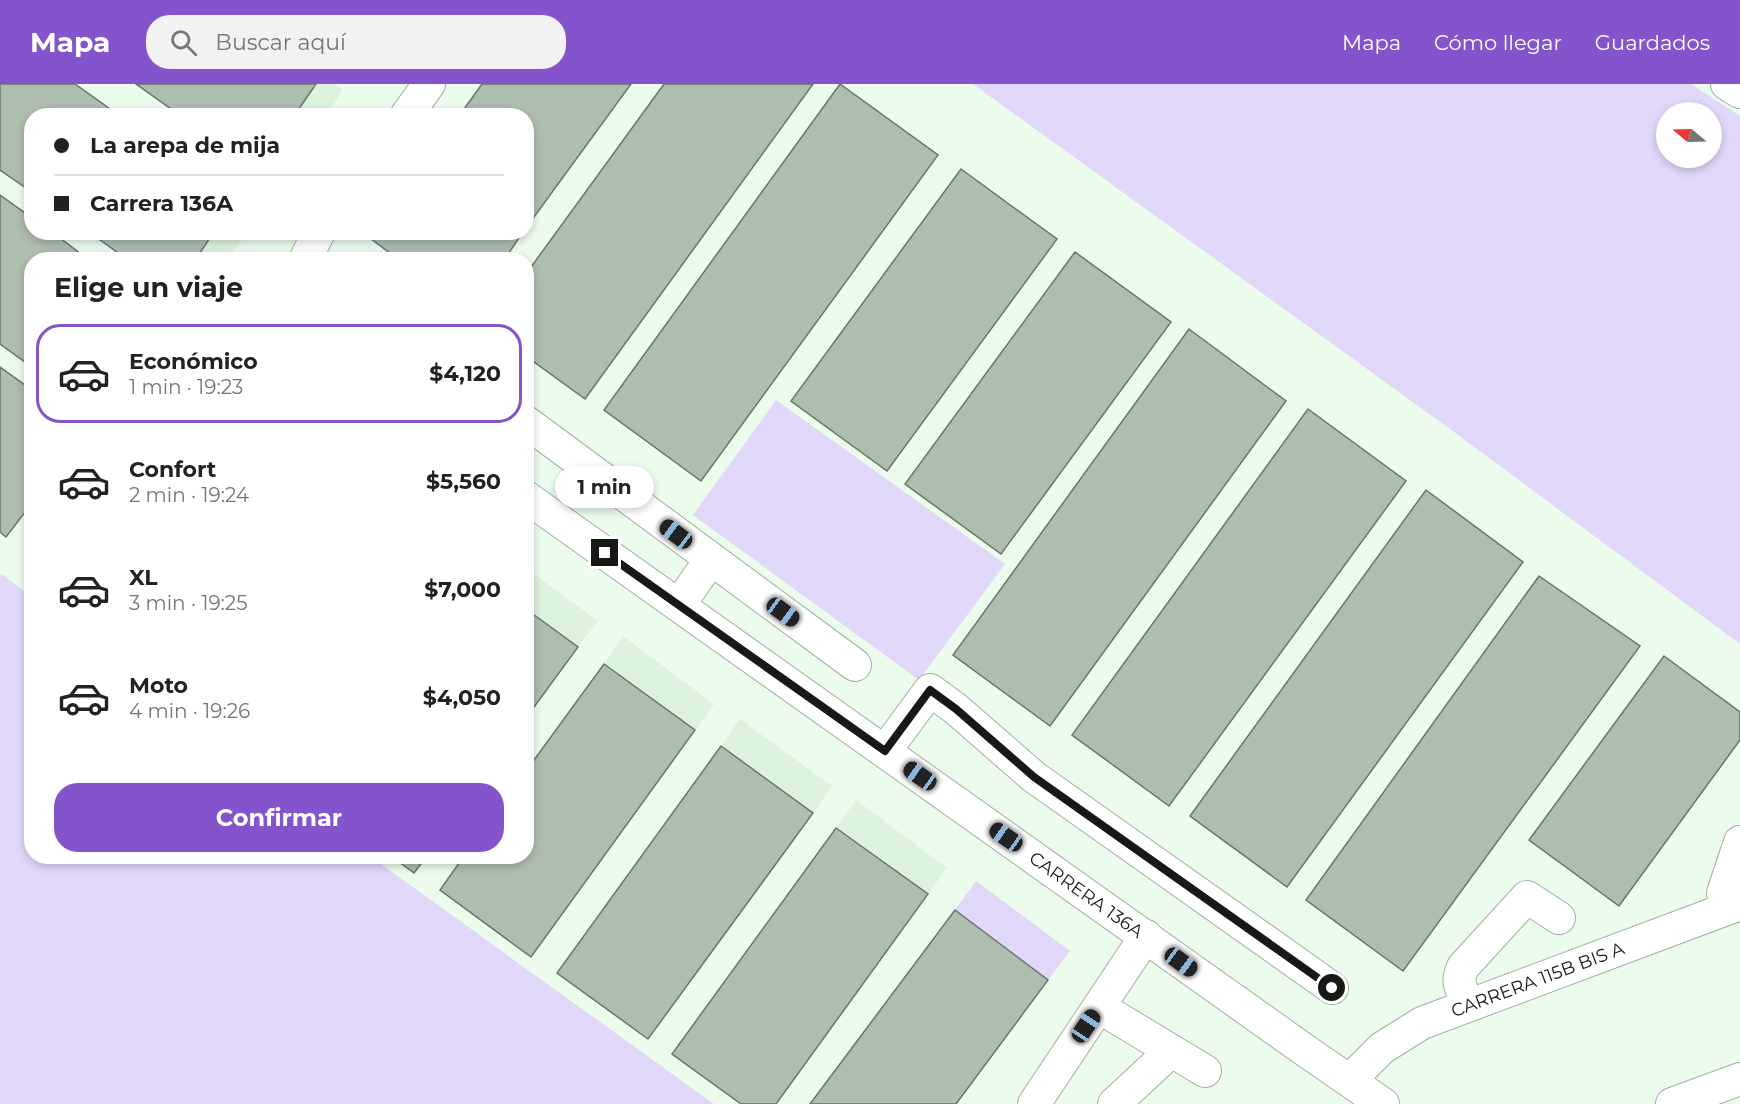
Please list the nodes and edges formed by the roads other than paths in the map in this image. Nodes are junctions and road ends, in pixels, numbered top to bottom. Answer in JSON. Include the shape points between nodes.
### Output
{"nodes":[{"id":1,"x":429,"y":84,"type":"edge"},
{"id":2,"x":1728,"y":84,"type":"edge"},
{"id":3,"x":1740,"y":92,"type":"edge"},
{"id":4,"x":412,"y":108,"type":"edge"},
{"id":5,"x":534,"y":428,"type":"edge"},
{"id":6,"x":534,"y":503,"type":"edge"},
{"id":7,"x":711,"y":559,"type":"junction"},
{"id":8,"x":679,"y":605,"type":"junction"},
{"id":9,"x":855,"y":665,"type":"dead end"},
{"id":10,"x":885,"y":751,"type":"junction"},
{"id":11,"x":1740,"y":842,"type":"edge"},
{"id":12,"x":1733,"y":906,"type":"edge"},
{"id":13,"x":1559,"y":918,"type":"dead end"},
{"id":14,"x":1146,"y":936,"type":"junction"},
{"id":15,"x":1332,"y":988,"type":"dead end"},
{"id":16,"x":1470,"y":1005,"type":"junction"},
{"id":17,"x":1099,"y":1007,"type":"junction"},
{"id":18,"x":1171,"y":1051,"type":"junction"},
{"id":19,"x":1205,"y":1071,"type":"dead end"},
{"id":20,"x":1350,"y":1080,"type":"junction"},
{"id":21,"x":1739,"y":1082,"type":"edge"},
{"id":22,"x":1034,"y":1104,"type":"edge"},
{"id":23,"x":1114,"y":1104,"type":"edge"},
{"id":24,"x":1383,"y":1104,"type":"edge"},
{"id":25,"x":1672,"y":1104,"type":"edge"}],
"edges":[{"from":1,"to":4,"type":"street"},
{"from":2,"to":3,"type":"street"},
{"from":5,"to":7,"type":"street"},
{"from":6,"to":8,"type":"street","name":"CARRERA 136A"},
{"from":7,"to":8,"type":"street"},
{"from":7,"to":9,"type":"street"},
{"from":8,"to":10,"type":"street","name":"CARRERA 136A"},
{"from":10,"to":14,"type":"street","name":"CARRERA 136A"},
{"from":10,"to":15,"type":"street","via":[[930,690],[1034,777]]},
{"from":11,"to":12,"type":"street","via":[[1723,893]]},
{"from":12,"to":16,"type":"street","name":"CARRERA 115B BIS A"},
{"from":13,"to":16,"type":"street","via":[[1527,897],[1463,967],[1459,984]]},
{"from":14,"to":17,"type":"street"},
{"from":14,"to":20,"type":"street","name":"CARRERA 136A"},
{"from":16,"to":20,"type":"street","name":"CARRERA 115B BIS A","via":[[1422,1023],[1382,1048]]},
{"from":17,"to":18,"type":"street"},
{"from":17,"to":22,"type":"street"},
{"from":18,"to":19,"type":"street"},
{"from":18,"to":23,"type":"street"},
{"from":20,"to":24,"type":"street","name":"CARRERA 136A"},
{"from":21,"to":25,"type":"street"}]}
